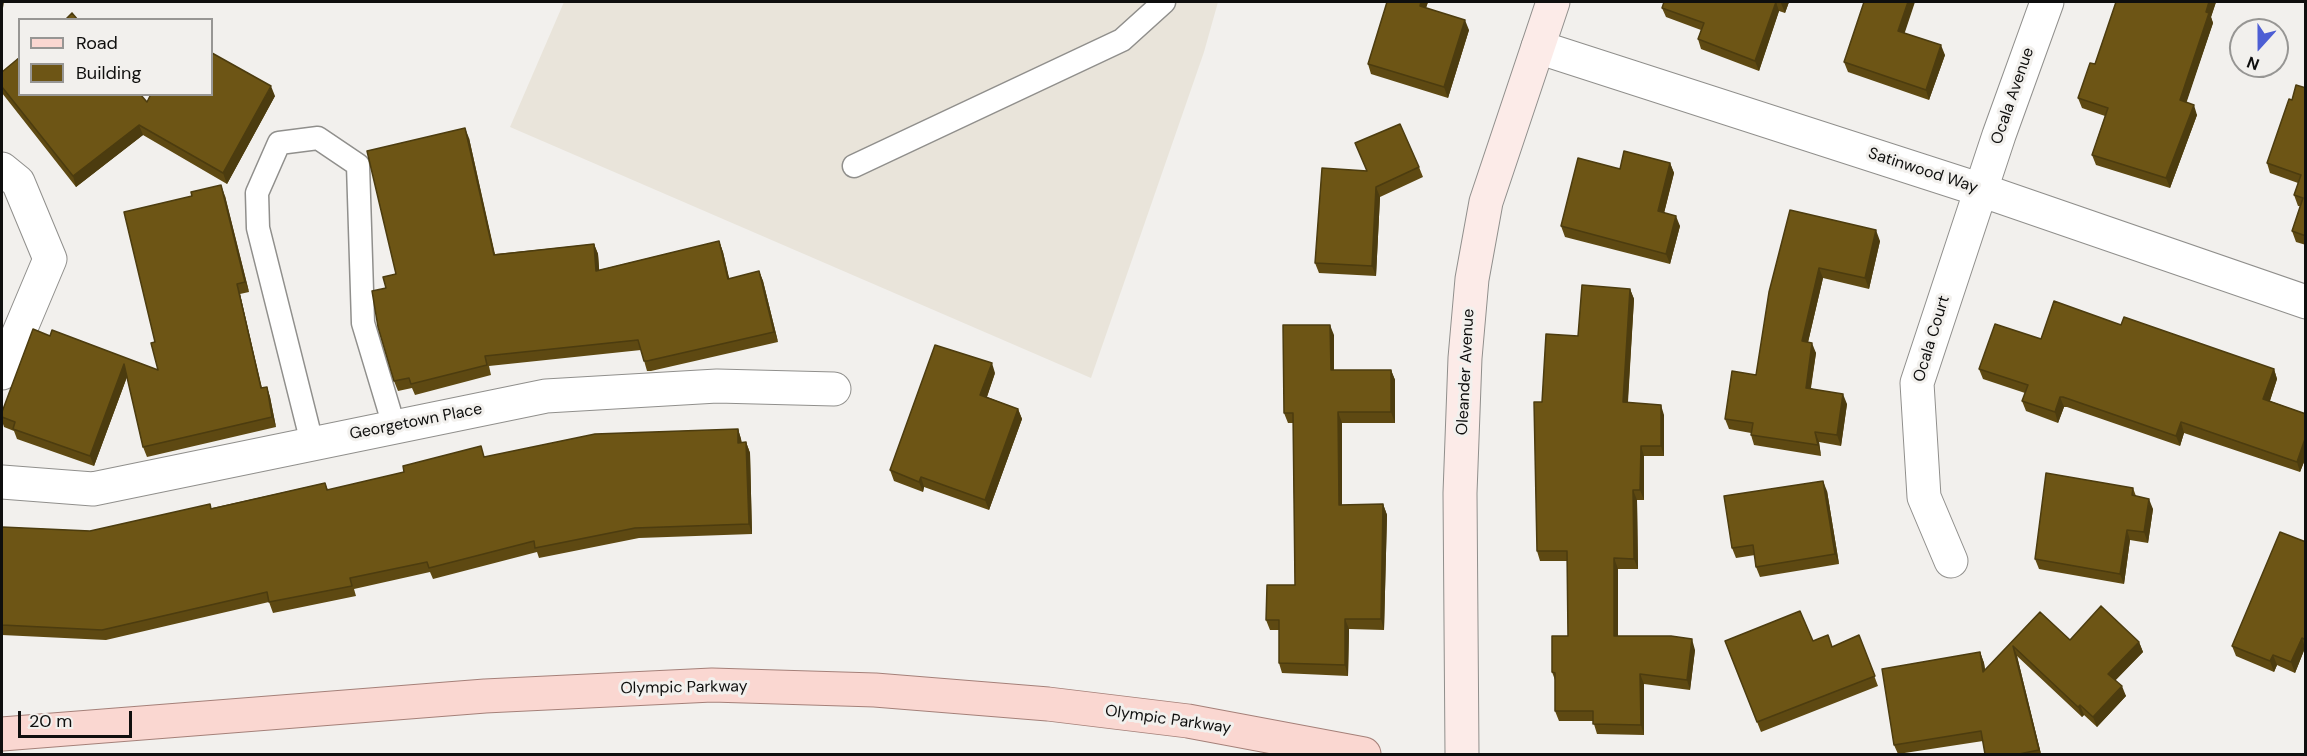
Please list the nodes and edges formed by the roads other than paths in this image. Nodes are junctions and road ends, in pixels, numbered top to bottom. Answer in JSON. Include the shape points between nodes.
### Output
{"nodes":[{"id":1,"x":1164,"y":2,"type":"edge"},
{"id":2,"x":1553,"y":2,"type":"edge"},
{"id":3,"x":2047,"y":2,"type":"edge"},
{"id":4,"x":1538,"y":47,"type":"junction"},
{"id":5,"x":854,"y":166,"type":"dead end"},
{"id":6,"x":2,"y":169,"type":"edge"},
{"id":7,"x":1981,"y":190,"type":"junction"},
{"id":8,"x":2306,"y":302,"type":"edge"},
{"id":9,"x":2,"y":373,"type":"edge"},
{"id":10,"x":834,"y":389,"type":"dead end"},
{"id":11,"x":394,"y":426,"type":"junction"},
{"id":12,"x":312,"y":443,"type":"junction"},
{"id":13,"x":2,"y":482,"type":"edge"},
{"id":14,"x":1951,"y":561,"type":"dead end"},
{"id":15,"x":2,"y":734,"type":"edge"},
{"id":16,"x":1364,"y":754,"type":"edge"},
{"id":17,"x":1462,"y":754,"type":"edge"}],
"edges":[{"from":1,"to":5,"type":"lane","via":[[1122,40]]},
{"from":2,"to":4,"type":"street","name":"Oleander Avenue"},
{"from":3,"to":7,"type":"street","name":"Ocala Avenue"},
{"from":4,"to":7,"type":"street","name":"Satinwood Way"},
{"from":4,"to":17,"type":"street","name":"Oleander Avenue","via":[[1486,202],[1472,279],[1460,493]]},
{"from":6,"to":9,"type":"street","via":[[18,182],[50,260]]},
{"from":7,"to":8,"type":"street","name":"Satinwood Way"},
{"from":7,"to":14,"type":"street","name":"Ocala Court","via":[[1917,383],[1924,497]]},
{"from":10,"to":11,"type":"street","name":"Georgetown Place","via":[[717,386],[546,396]]},
{"from":11,"to":12,"type":"street","name":"Georgetown Place"},
{"from":11,"to":12,"type":"lane","via":[[363,323],[358,165],[318,138],[279,143],[257,193],[258,228]]},
{"from":12,"to":13,"type":"street","name":"Georgetown Place","via":[[93,489]]},
{"from":15,"to":16,"type":"main road","name":"Olympic Parkway","via":[[485,696],[712,685],[875,690],[1048,704],[1188,721]]}]}
